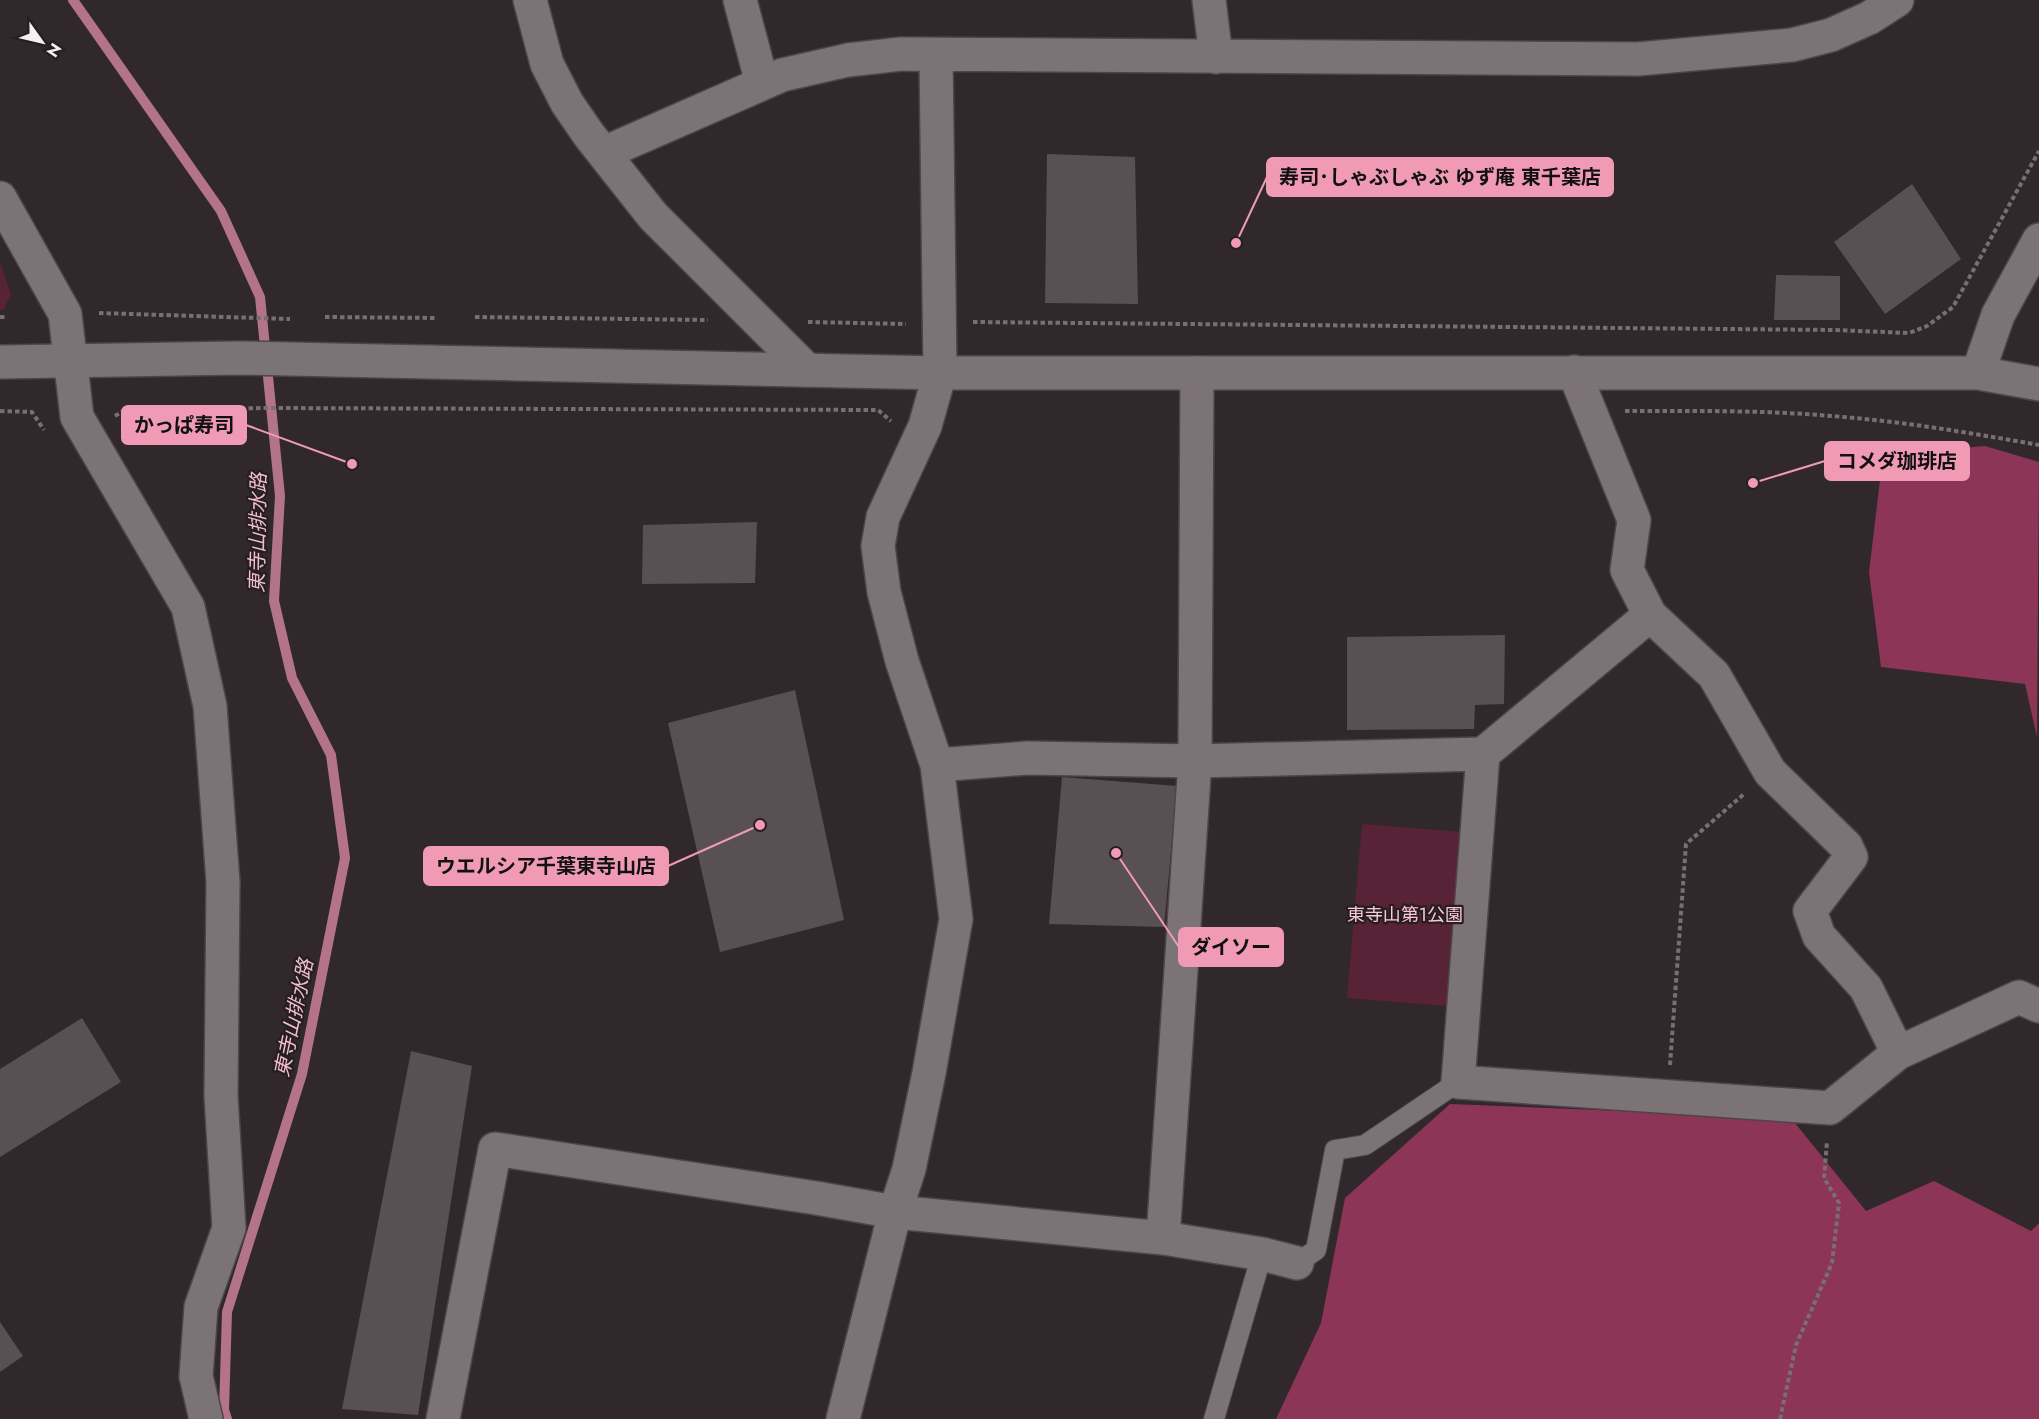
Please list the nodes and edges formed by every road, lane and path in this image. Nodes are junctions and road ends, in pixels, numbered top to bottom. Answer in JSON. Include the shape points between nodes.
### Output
{"nodes":[{"id":1,"x":530,"y":0,"type":"edge"},
{"id":2,"x":740,"y":0,"type":"edge"},
{"id":3,"x":1209,"y":0,"type":"edge"},
{"id":4,"x":1897,"y":0,"type":"edge"},
{"id":5,"x":936,"y":55,"type":"junction"},
{"id":6,"x":1216,"y":57,"type":"junction"},
{"id":7,"x":762,"y":83,"type":"junction"},
{"id":8,"x":2039,"y":151,"type":"edge"},
{"id":9,"x":604,"y":153,"type":"junction"},
{"id":10,"x":0,"y":198,"type":"edge"},
{"id":11,"x":2039,"y":240,"type":"edge"},
{"id":12,"x":99,"y":313,"type":"dead end"},
{"id":13,"x":7,"y":317,"type":"dead end"},
{"id":14,"x":325,"y":317,"type":"dead end"},
{"id":15,"x":0,"y":318,"type":"edge"},
{"id":16,"x":437,"y":318,"type":"dead end"},
{"id":17,"x":290,"y":319,"type":"dead end"},
{"id":18,"x":940,"y":325,"type":"junction"},
{"id":19,"x":0,"y":362,"type":"edge"},
{"id":20,"x":70,"y":362,"type":"junction"},
{"id":21,"x":807,"y":370,"type":"junction"},
{"id":22,"x":1574,"y":372,"type":"junction"},
{"id":23,"x":1197,"y":373,"type":"junction"},
{"id":24,"x":940,"y":374,"type":"junction"},
{"id":25,"x":1978,"y":374,"type":"junction"},
{"id":26,"x":2039,"y":384,"type":"edge"},
{"id":27,"x":0,"y":411,"type":"edge"},
{"id":28,"x":1621,"y":411,"type":"dead end"},
{"id":29,"x":109,"y":421,"type":"dead end"},
{"id":30,"x":894,"y":425,"type":"dead end"},
{"id":31,"x":45,"y":432,"type":"dead end"},
{"id":32,"x":2039,"y":445,"type":"edge"},
{"id":33,"x":1650,"y":615,"type":"junction"},
{"id":34,"x":1482,"y":754,"type":"junction"},
{"id":35,"x":1195,"y":761,"type":"junction"},
{"id":36,"x":937,"y":765,"type":"junction"},
{"id":37,"x":1770,"y":772,"type":"junction"},
{"id":38,"x":2039,"y":1006,"type":"edge"},
{"id":39,"x":1898,"y":1053,"type":"junction"},
{"id":40,"x":1458,"y":1082,"type":"junction"},
{"id":41,"x":1668,"y":1097,"type":"junction"},
{"id":42,"x":1830,"y":1108,"type":"junction"},
{"id":43,"x":895,"y":1212,"type":"junction"},
{"id":44,"x":1162,"y":1238,"type":"junction"},
{"id":45,"x":1262,"y":1254,"type":"junction"},
{"id":46,"x":1297,"y":1263,"type":"joint"},
{"id":47,"x":206,"y":1419,"type":"edge"},
{"id":48,"x":443,"y":1419,"type":"edge"},
{"id":49,"x":843,"y":1419,"type":"edge"},
{"id":50,"x":1214,"y":1419,"type":"edge"},
{"id":51,"x":1780,"y":1419,"type":"edge"}],
"edges":[{"from":1,"to":9,"type":"street","via":[[547,64],[567,103]]},
{"from":2,"to":7,"type":"street"},
{"from":3,"to":6,"type":"street"},
{"from":4,"to":6,"type":"street","via":[[1832,35],[1792,45],[1638,59]]},
{"from":5,"to":6,"type":"street"},
{"from":5,"to":7,"type":"street","via":[[848,60]]},
{"from":5,"to":18,"type":"street"},
{"from":7,"to":9,"type":"street"},
{"from":8,"to":18,"type":"path","via":[[1953,306],[1927,326],[1909,333],[978,321]]},
{"from":9,"to":21,"type":"street","via":[[653,216]]},
{"from":10,"to":20,"type":"street","via":[[65,314]]},
{"from":11,"to":25,"type":"street","via":[[1998,315]]},
{"from":12,"to":17,"type":"path"},
{"from":13,"to":15,"type":"path"},
{"from":14,"to":16,"type":"path"},
{"from":18,"to":24,"type":"street"},
{"from":19,"to":20,"type":"street"},
{"from":20,"to":21,"type":"street","via":[[239,358]]},
{"from":20,"to":47,"type":"street","via":[[77,417],[188,607],[210,706],[223,882],[221,1096],[229,1228],[201,1307],[196,1376]]},
{"from":21,"to":24,"type":"street"},
{"from":22,"to":23,"type":"street"},
{"from":22,"to":25,"type":"street"},
{"from":22,"to":33,"type":"street","via":[[1634,520],[1628,570]]},
{"from":23,"to":24,"type":"street"},
{"from":23,"to":35,"type":"street"},
{"from":24,"to":36,"type":"street","via":[[925,426],[883,517],[878,546],[884,592],[902,661]]},
{"from":25,"to":26,"type":"street"},
{"from":27,"to":31,"type":"path","via":[[32,412]]},
{"from":28,"to":32,"type":"path","via":[[1830,416],[1928,426]]},
{"from":29,"to":30,"type":"path","via":[[123,411],[265,408],[878,410]]},
{"from":33,"to":34,"type":"street"},
{"from":33,"to":37,"type":"street","via":[[1714,675]]},
{"from":34,"to":35,"type":"street"},
{"from":34,"to":40,"type":"street"},
{"from":35,"to":36,"type":"street","via":[[1028,758]]},
{"from":35,"to":44,"type":"street"},
{"from":36,"to":43,"type":"street","via":[[956,919],[929,1073],[909,1169]]},
{"from":37,"to":39,"type":"street","via":[[1846,846],[1851,857],[1810,911],[1819,936],[1866,988]]},
{"from":37,"to":41,"type":"path","via":[[1686,844]]},
{"from":38,"to":39,"type":"street","via":[[2019,997]]},
{"from":39,"to":42,"type":"street"},
{"from":40,"to":41,"type":"street"},
{"from":40,"to":46,"type":"lane","via":[[1365,1145],[1335,1150],[1316,1250]]},
{"from":41,"to":42,"type":"street"},
{"from":42,"to":51,"type":"path","via":[[1824,1178],[1839,1203],[1833,1263],[1796,1345]]},
{"from":43,"to":44,"type":"street"},
{"from":43,"to":48,"type":"street","via":[[495,1149]]},
{"from":43,"to":49,"type":"street"},
{"from":44,"to":45,"type":"street"},
{"from":45,"to":46,"type":"street"},
{"from":45,"to":50,"type":"lane"}]}
